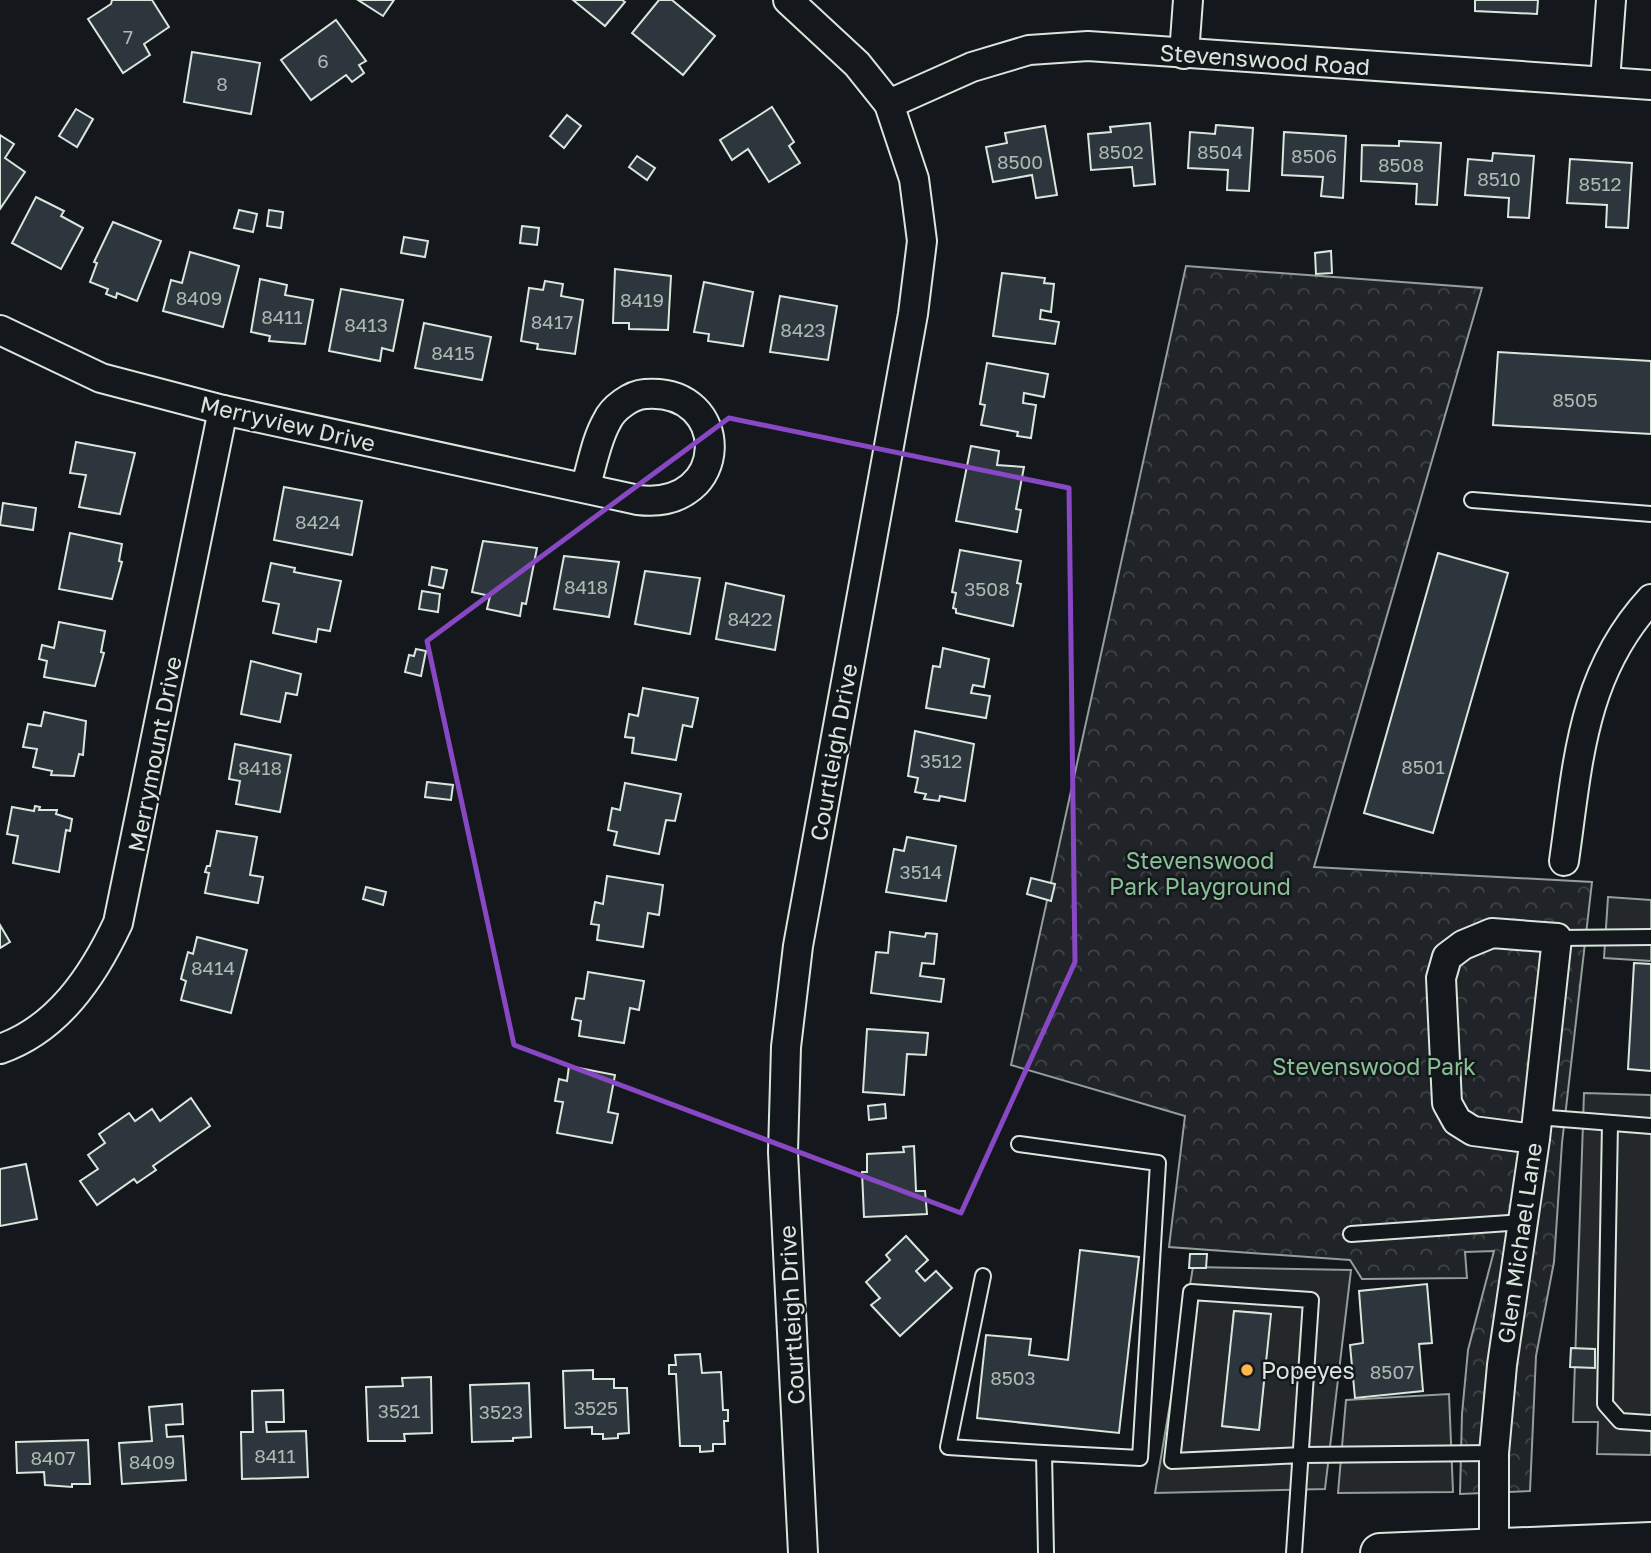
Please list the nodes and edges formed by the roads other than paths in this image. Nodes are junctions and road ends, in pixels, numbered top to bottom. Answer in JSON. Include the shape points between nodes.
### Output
{"nodes":[{"id":1,"x":788,"y":0,"type":"edge"},
{"id":2,"x":1188,"y":0,"type":"edge"},
{"id":3,"x":1611,"y":0,"type":"edge"},
{"id":4,"x":1184,"y":54,"type":"junction"},
{"id":5,"x":1605,"y":81,"type":"junction"},
{"id":6,"x":1651,"y":85,"type":"edge"},
{"id":7,"x":889,"y":104,"type":"junction"},
{"id":8,"x":0,"y":330,"type":"edge"},
{"id":9,"x":223,"y":410,"type":"junction"},
{"id":10,"x":585,"y":488,"type":"junction"},
{"id":11,"x":1472,"y":500,"type":"dead end"},
{"id":12,"x":1651,"y":514,"type":"edge"},
{"id":13,"x":1651,"y":599,"type":"edge"},
{"id":14,"x":1564,"y":861,"type":"dead end"},
{"id":15,"x":1651,"y":937,"type":"edge"},
{"id":16,"x":1557,"y":938,"type":"junction"},
{"id":17,"x":0,"y":1049,"type":"edge"},
{"id":18,"x":1610,"y":1123,"type":"junction"},
{"id":19,"x":1651,"y":1126,"type":"edge"},
{"id":20,"x":1536,"y":1128,"type":"junction"},
{"id":21,"x":1019,"y":1144,"type":"dead end"},
{"id":22,"x":1522,"y":1222,"type":"junction"},
{"id":23,"x":1351,"y":1234,"type":"dead end"},
{"id":24,"x":983,"y":1276,"type":"dead end"},
{"id":25,"x":1651,"y":1423,"type":"edge"},
{"id":26,"x":1044,"y":1453,"type":"junction"},
{"id":27,"x":1494,"y":1453,"type":"junction"},
{"id":28,"x":1302,"y":1454,"type":"junction"},
{"id":29,"x":1651,"y":1542,"type":"edge"},
{"id":30,"x":1494,"y":1551,"type":"edge"},
{"id":31,"x":803,"y":1553,"type":"edge"},
{"id":32,"x":1046,"y":1553,"type":"edge"},
{"id":33,"x":1294,"y":1553,"type":"edge"},
{"id":34,"x":1380,"y":1553,"type":"edge"}],
"edges":[{"from":1,"to":7,"type":"street","name":"Courtleigh Drive","via":[[857,64]]},
{"from":2,"to":4,"type":"street"},
{"from":3,"to":5,"type":"street"},
{"from":4,"to":5,"type":"street","name":"Stevenswood Road"},
{"from":4,"to":7,"type":"street","name":"Stevenswood Road","via":[[1088,46],[1030,50],[972,67]]},
{"from":5,"to":6,"type":"street","name":"Stevenswood Road"},
{"from":7,"to":31,"type":"street","name":"Courtleigh Drive","via":[[914,179],[922,241],[913,314],[798,946],[786,1047],[783,1152]]},
{"from":8,"to":9,"type":"street","name":"Merryview Drive","via":[[101,377]]},
{"from":9,"to":10,"type":"street","name":"Merryview Drive"},
{"from":9,"to":17,"type":"street","name":"Merrymount Drive","via":[[118,923],[98,966],[73,998],[41,1026]]},
{"from":10,"to":10,"type":"street","name":"Merryview Drive","via":[[657,503],[689,491],[706,468],[710,440],[705,423],[695,409],[664,393],[640,394],[621,404],[607,419]]},
{"from":11,"to":12,"type":"lane"},
{"from":13,"to":14,"type":"street","via":[[1611,655],[1590,700]]},
{"from":15,"to":16,"type":"lane"},
{"from":16,"to":20,"type":"street","name":"Glen Michael Lane"},
{"from":16,"to":20,"type":"street","via":[[1492,933],[1463,944],[1447,957],[1441,978],[1447,1102],[1457,1121],[1474,1131]]},
{"from":18,"to":19,"type":"lane"},
{"from":18,"to":20,"type":"lane"},
{"from":18,"to":25,"type":"lane","via":[[1605,1404],[1620,1421]]},
{"from":20,"to":22,"type":"street","name":"Glen Michael Lane"},
{"from":21,"to":26,"type":"lane","via":[[1158,1163],[1140,1458]]},
{"from":22,"to":23,"type":"lane"},
{"from":22,"to":27,"type":"street","name":"Glen Michael Lane"},
{"from":24,"to":26,"type":"lane","via":[[948,1447]]},
{"from":26,"to":32,"type":"lane"},
{"from":27,"to":28,"type":"lane"},
{"from":27,"to":30,"type":"street","name":"Glen Michael Lane"},
{"from":28,"to":28,"type":"lane","via":[[1311,1300],[1191,1292],[1172,1461]]},
{"from":28,"to":33,"type":"lane"},
{"from":29,"to":30,"type":"main road"},
{"from":30,"to":34,"type":"main road"}]}
